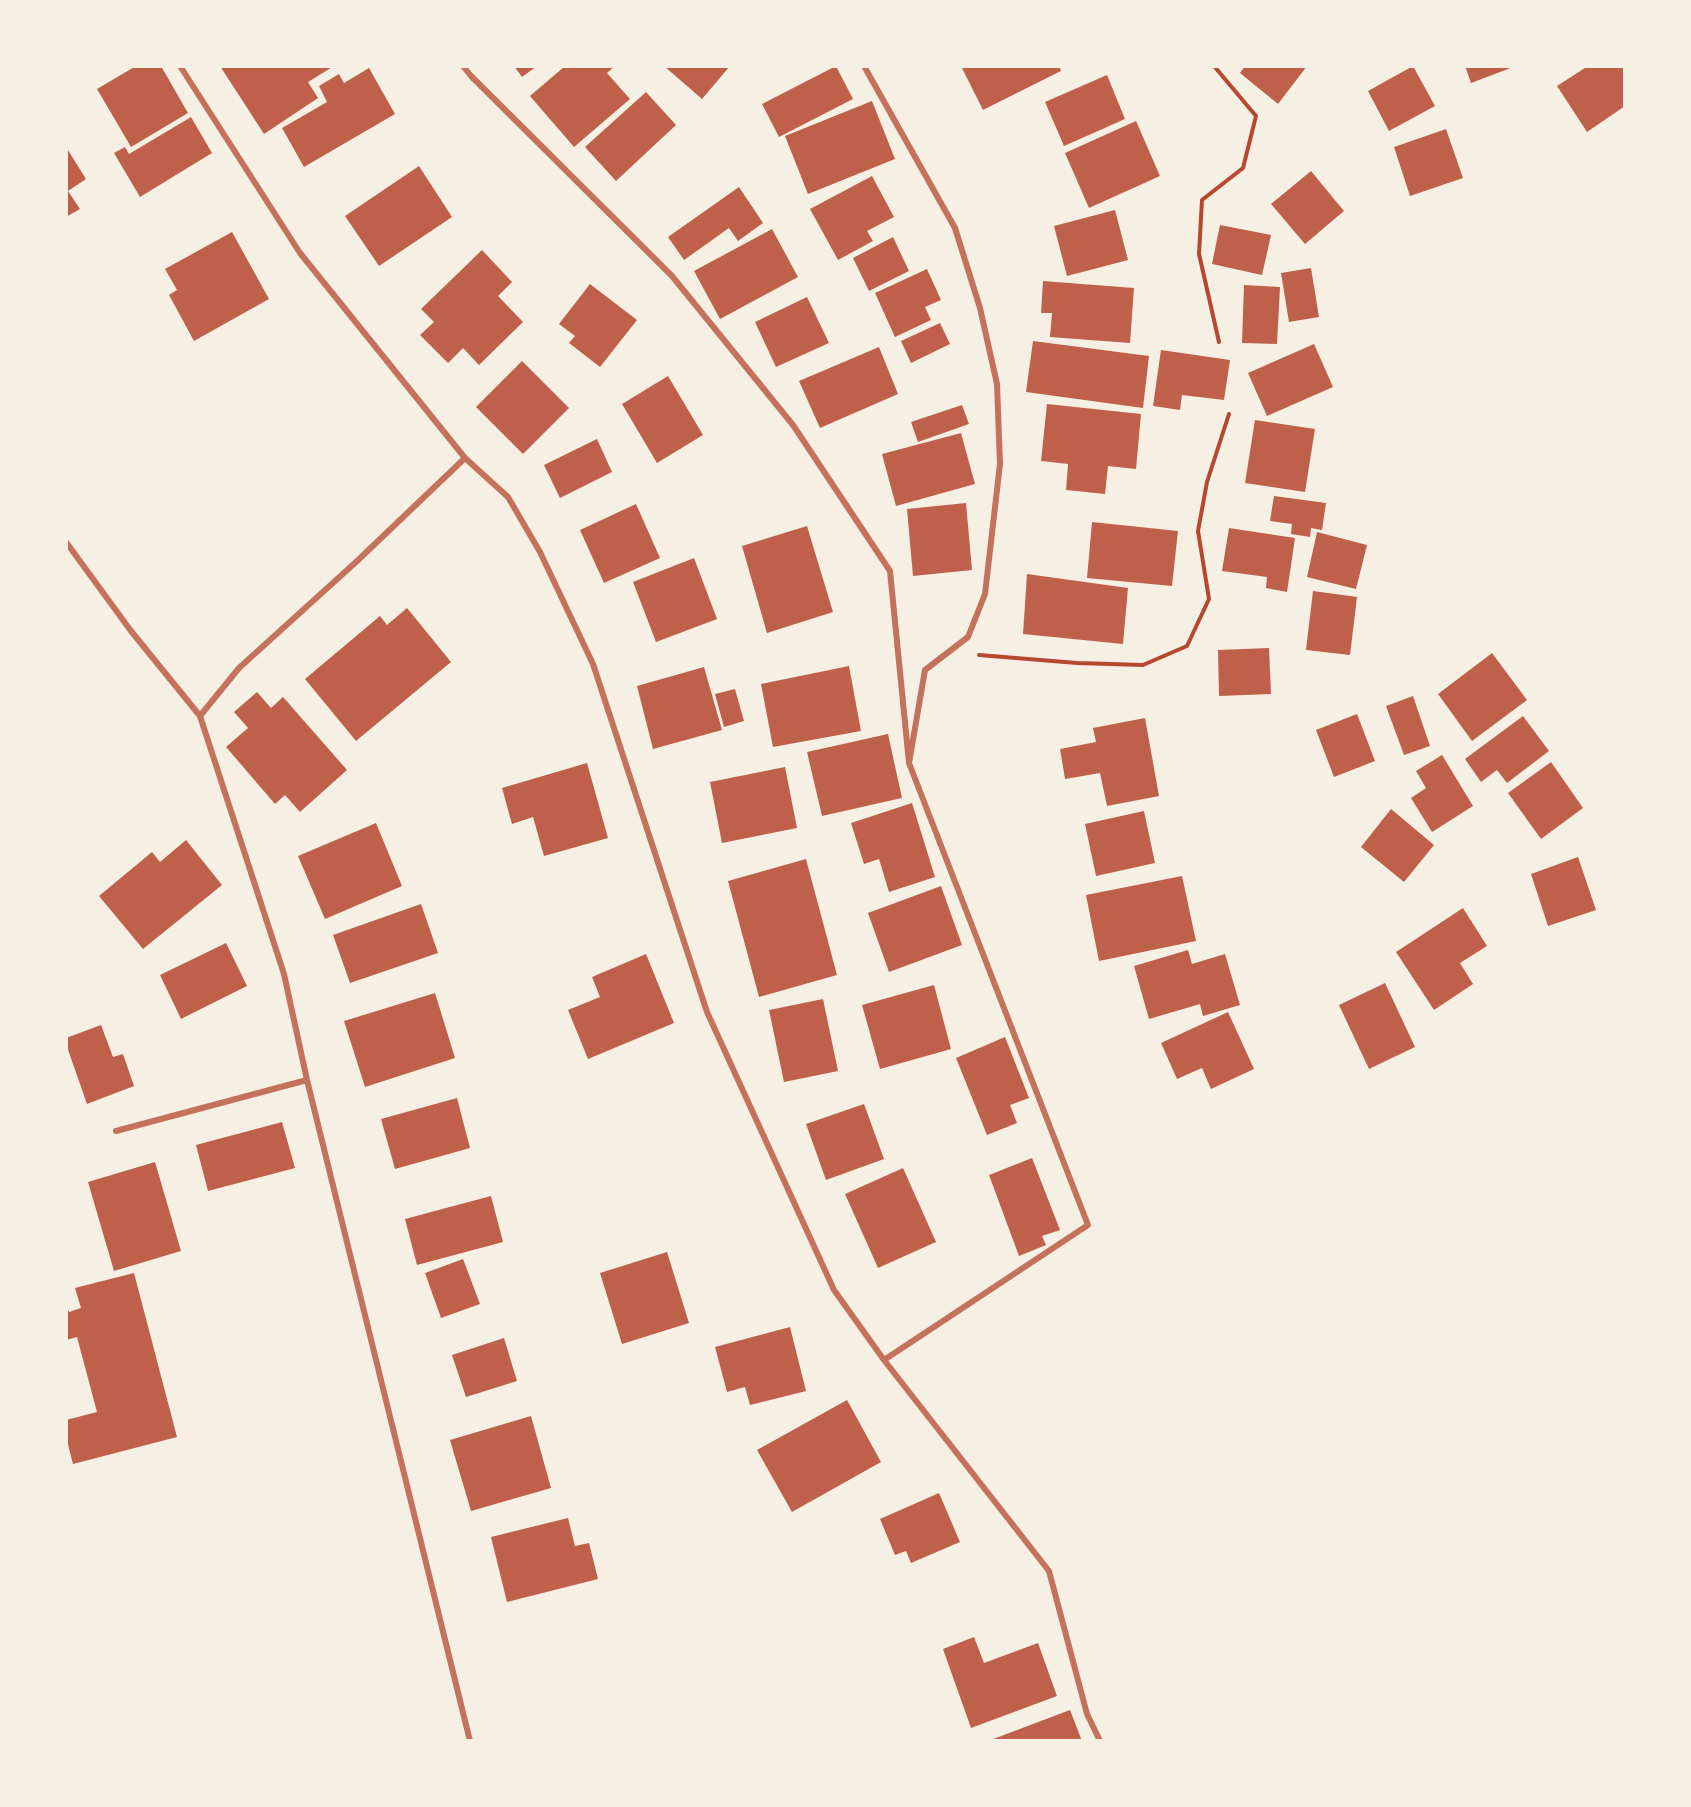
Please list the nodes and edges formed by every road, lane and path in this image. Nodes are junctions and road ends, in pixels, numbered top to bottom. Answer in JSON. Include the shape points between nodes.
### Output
{"nodes":[{"id":1,"x":180,"y":66,"type":"edge"},
{"id":2,"x":463,"y":66,"type":"edge"},
{"id":3,"x":864,"y":66,"type":"edge"},
{"id":4,"x":1214,"y":66,"type":"edge"},
{"id":5,"x":1219,"y":342,"type":"dead end"},
{"id":6,"x":1229,"y":414,"type":"dead end"},
{"id":7,"x":465,"y":458,"type":"junction"},
{"id":8,"x":66,"y":542,"type":"edge"},
{"id":9,"x":949,"y":652,"type":"junction"},
{"id":10,"x":200,"y":716,"type":"junction"},
{"id":11,"x":909,"y":763,"type":"junction"},
{"id":12,"x":307,"y":1080,"type":"junction"},
{"id":13,"x":116,"y":1131,"type":"dead end"},
{"id":14,"x":884,"y":1360,"type":"junction"},
{"id":15,"x":470,"y":1741,"type":"edge"},
{"id":16,"x":1100,"y":1741,"type":"edge"}],
"edges":[{"from":1,"to":7,"type":"street","via":[[300,253]]},
{"from":2,"to":11,"type":"street","via":[[672,276],[794,425],[890,571]]},
{"from":3,"to":9,"type":"street","via":[[955,228],[998,384],[1000,464],[985,594],[968,637]]},
{"from":4,"to":5,"type":"path","via":[[1256,116],[1243,168],[1202,200],[1199,254]]},
{"from":6,"to":9,"type":"path","via":[[1207,482],[1198,531],[1209,600],[1187,646],[1143,664],[1077,663]]},
{"from":7,"to":10,"type":"street","via":[[239,668]]},
{"from":7,"to":14,"type":"street","via":[[508,497],[540,552],[593,664],[707,1012],[834,1290]]},
{"from":8,"to":10,"type":"street"},
{"from":9,"to":11,"type":"street","via":[[925,670]]},
{"from":10,"to":12,"type":"street","via":[[284,974]]},
{"from":11,"to":14,"type":"street","via":[[1088,1225]]},
{"from":12,"to":13,"type":"street"},
{"from":12,"to":15,"type":"street"},
{"from":14,"to":16,"type":"street","via":[[1049,1571],[1087,1714]]}]}
